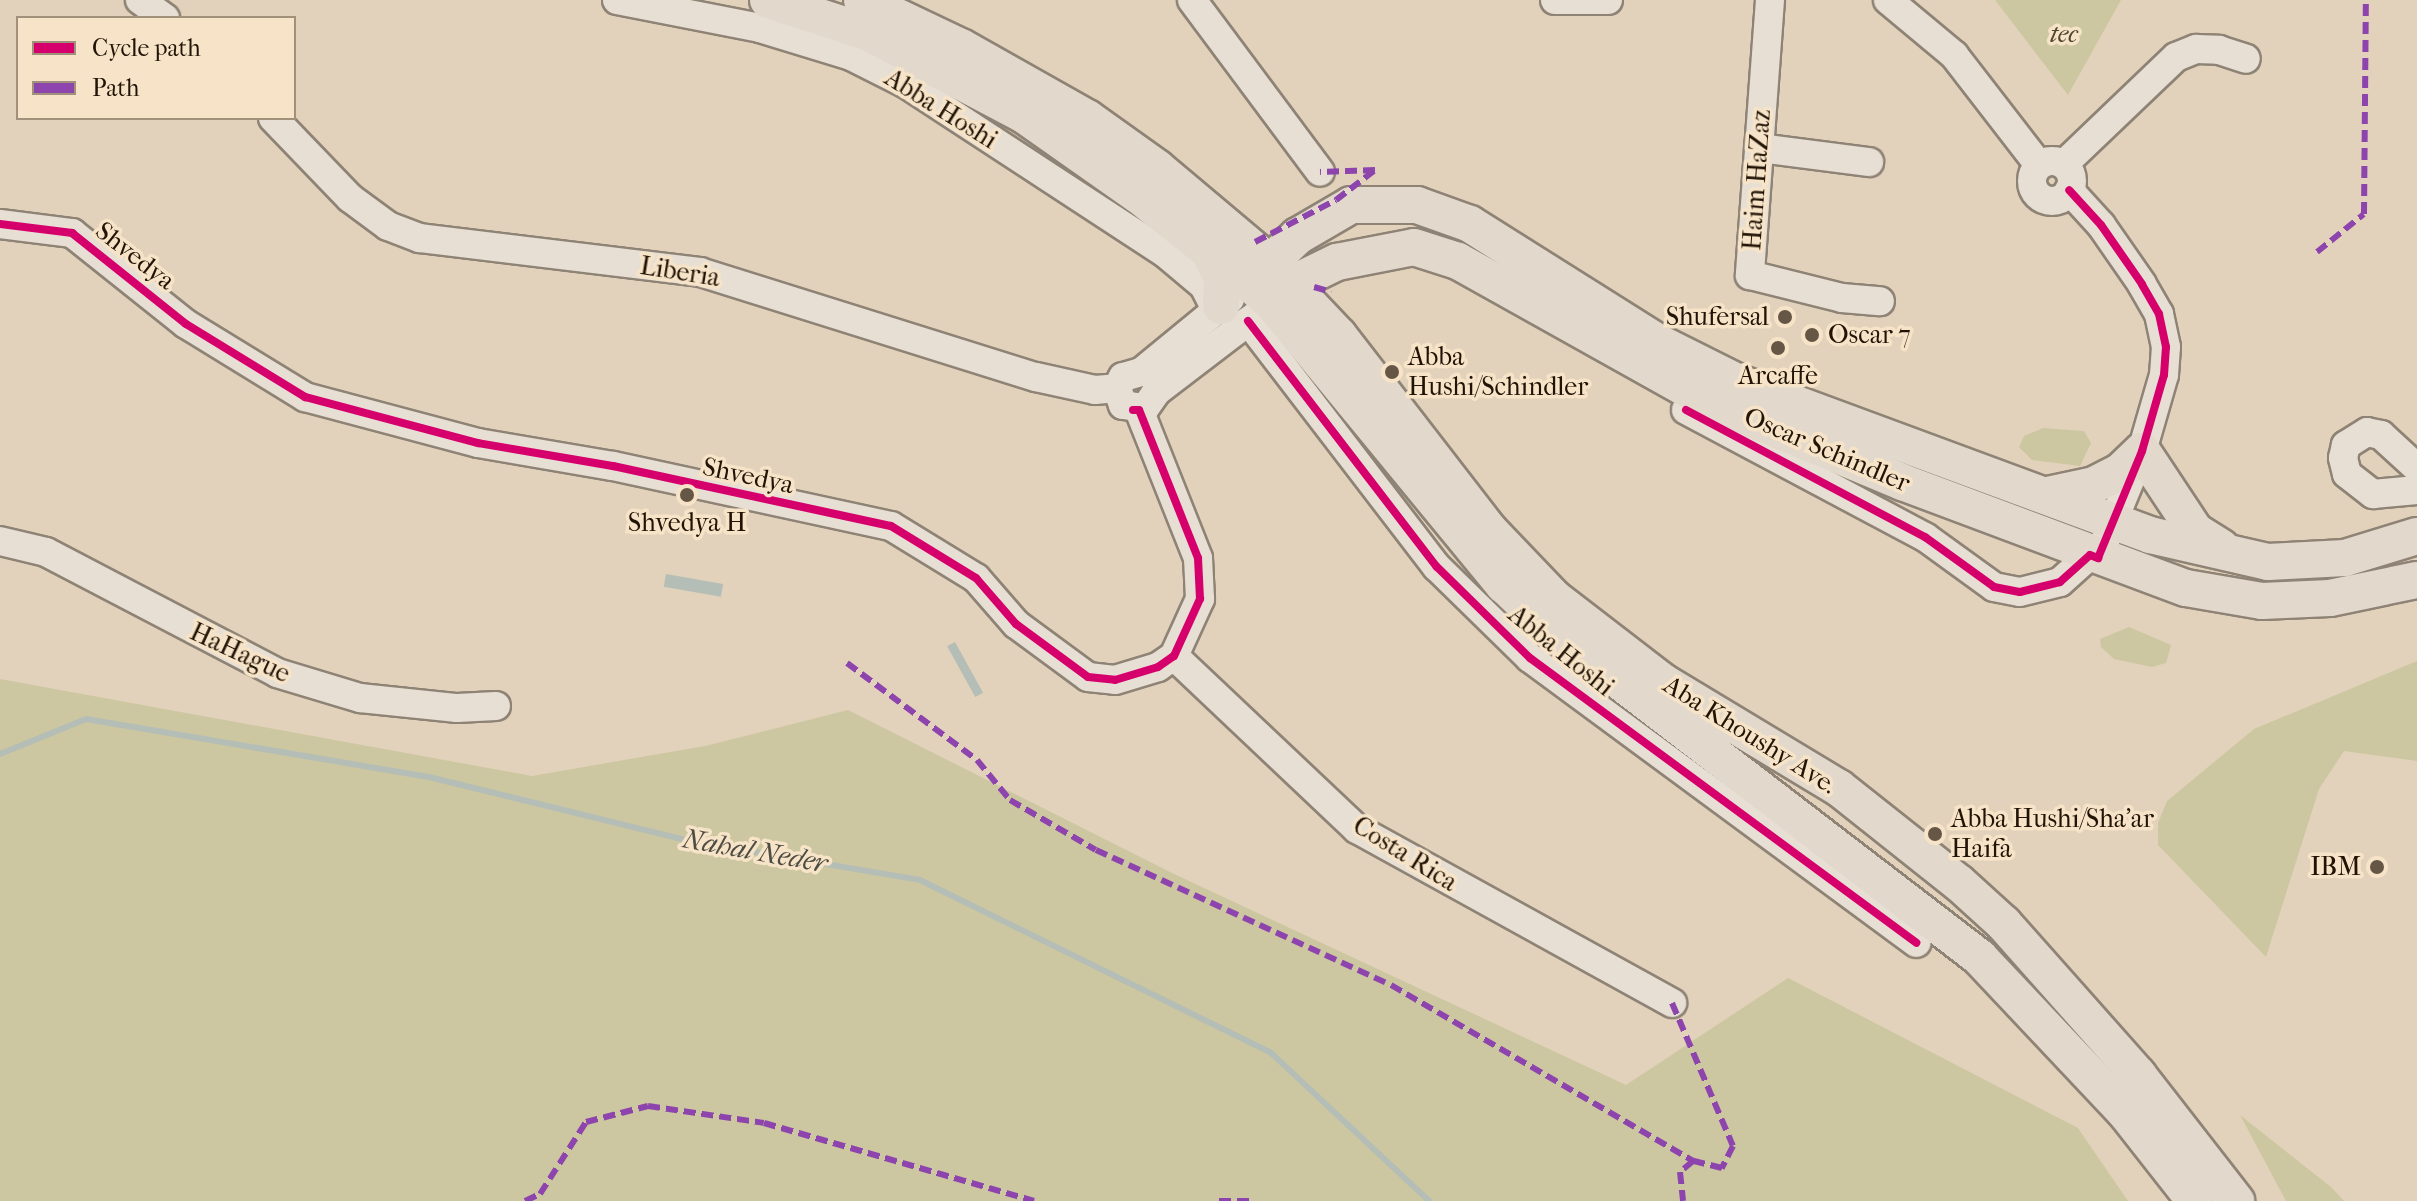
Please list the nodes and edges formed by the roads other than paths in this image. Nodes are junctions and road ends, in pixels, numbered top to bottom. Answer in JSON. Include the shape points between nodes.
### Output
{"nodes":[{"id":1,"x":140,"y":0,"type":"edge"},
{"id":2,"x":617,"y":0,"type":"edge"},
{"id":3,"x":768,"y":0,"type":"edge"},
{"id":4,"x":862,"y":0,"type":"edge"},
{"id":5,"x":1192,"y":0,"type":"edge"},
{"id":6,"x":1555,"y":0,"type":"edge"},
{"id":7,"x":1608,"y":0,"type":"edge"},
{"id":8,"x":1770,"y":0,"type":"edge"},
{"id":9,"x":1888,"y":0,"type":"edge"},
{"id":10,"x":162,"y":16,"type":"edge"},
{"id":11,"x":2246,"y":59,"type":"dead end"},
{"id":12,"x":275,"y":120,"type":"edge"},
{"id":13,"x":1759,"y":148,"type":"junction"},
{"id":14,"x":1869,"y":162,"type":"dead end"},
{"id":15,"x":1320,"y":172,"type":"dead end"},
{"id":16,"x":2057,"y":173,"type":"junction"},
{"id":17,"x":0,"y":224,"type":"edge"},
{"id":18,"x":1298,"y":236,"type":"junction"},
{"id":19,"x":1223,"y":244,"type":"junction"},
{"id":20,"x":1337,"y":262,"type":"junction"},
{"id":21,"x":1253,"y":296,"type":"junction"},
{"id":22,"x":1880,"y":301,"type":"dead end"},
{"id":23,"x":1339,"y":336,"type":"junction"},
{"id":24,"x":1146,"y":391,"type":"junction"},
{"id":25,"x":1686,"y":410,"type":"dead end"},
{"id":26,"x":2142,"y":451,"type":"junction"},
{"id":27,"x":2417,"y":468,"type":"edge"},
{"id":28,"x":2417,"y":490,"type":"edge"},
{"id":29,"x":2047,"y":495,"type":"junction"},
{"id":30,"x":2111,"y":520,"type":"junction"},
{"id":31,"x":2417,"y":536,"type":"edge"},
{"id":32,"x":0,"y":541,"type":"edge"},
{"id":33,"x":2238,"y":557,"type":"junction"},
{"id":34,"x":2098,"y":558,"type":"junction"},
{"id":35,"x":2417,"y":580,"type":"edge"},
{"id":36,"x":1174,"y":656,"type":"junction"},
{"id":37,"x":496,"y":706,"type":"dead end"},
{"id":38,"x":1916,"y":943,"type":"dead end"},
{"id":39,"x":1672,"y":1003,"type":"dead end"},
{"id":40,"x":2195,"y":1201,"type":"edge"},
{"id":41,"x":2236,"y":1201,"type":"edge"}],
"edges":[{"from":1,"to":10,"type":"street"},
{"from":2,"to":21,"type":"street","name":"Abba Hoshi","via":[[760,28],[851,56],[905,83],[1165,253],[1217,302]]},
{"from":3,"to":19,"type":"main road","name":"Abba Hoshi","via":[[869,33],[1024,115]]},
{"from":4,"to":19,"type":"main road","name":"Abba Hoshi","via":[[1075,110],[1157,168]]},
{"from":5,"to":15,"type":"street"},
{"from":6,"to":7,"type":"street"},
{"from":8,"to":13,"type":"street","name":"Haim HaZaz"},
{"from":9,"to":16,"type":"street","via":[[1954,55]]},
{"from":11,"to":16,"type":"street","via":[[2196,49],[2176,57]]},
{"from":12,"to":24,"type":"street","name":"Liberia","via":[[350,198],[388,226],[420,238],[700,272],[1036,377],[1095,390],[1117,388],[1123,405]]},
{"from":13,"to":14,"type":"street"},
{"from":13,"to":22,"type":"street","name":"Haim HaZaz","via":[[1750,275],[1842,298]]},
{"from":16,"to":26,"type":"street","via":[[2101,225],[2159,314],[2166,347],[2164,375]]},
{"from":17,"to":36,"type":"street","name":"Shvedya","via":[[72,233],[186,324],[305,397],[463,440],[613,466],[891,526],[976,578],[1016,624],[1088,677],[1115,680],[1158,667]]},
{"from":18,"to":19,"type":"main road","name":"Oscar Schindler"},
{"from":18,"to":21,"type":"main road","name":"Oscar Schindler"},
{"from":18,"to":29,"type":"main road","name":"Oscar Schindler","via":[[1343,209],[1373,201],[1445,213],[1687,359],[1739,383]]},
{"from":19,"to":21,"type":"main road","name":"Abba Hoshi"},
{"from":19,"to":21,"type":"main road","via":[[1222,277]]},
{"from":20,"to":21,"type":"main road","name":"Oscar Schindler"},
{"from":20,"to":23,"type":"main road","via":[[1330,279]]},
{"from":20,"to":34,"type":"main road","name":"Oscar Schindler","via":[[1414,247],[1458,261],[1710,402]]},
{"from":21,"to":23,"type":"main road","name":"Aba Khoushy Ave."},
{"from":21,"to":24,"type":"street"},
{"from":21,"to":38,"type":"street","name":"Abba Hoshi","via":[[1437,567],[1530,658]]},
{"from":21,"to":40,"type":"main road","name":"Aba Khoushy Ave.","via":[[1504,585],[1546,625],[1979,957],[2126,1113]]},
{"from":23,"to":41,"type":"main road","name":"Aba Khoushy Ave.","via":[[1489,530],[1554,598],[1663,682],[1839,788],[1959,883],[2004,924],[2138,1075]]},
{"from":24,"to":36,"type":"street","via":[[1198,558],[1200,599]]},
{"from":25,"to":34,"type":"street","via":[[1925,537],[2007,592],[2048,587],[2076,571],[2090,555]]},
{"from":26,"to":29,"type":"main road","via":[[2120,472],[2094,485]]},
{"from":26,"to":30,"type":"street"},
{"from":26,"to":33,"type":"main road","via":[[2195,531]]},
{"from":27,"to":28,"type":"street","via":[[2381,435],[2367,432],[2346,445],[2343,458],[2347,474],[2373,494]]},
{"from":29,"to":30,"type":"main road","name":"Oscar Schindler"},
{"from":30,"to":33,"type":"main road","name":"Oscar Schindler"},
{"from":30,"to":34,"type":"street"},
{"from":31,"to":33,"type":"main road","name":"Oscar Schindler","via":[[2345,558],[2268,562]]},
{"from":32,"to":37,"type":"street","name":"HaHague","via":[[46,552],[277,673],[360,698],[457,708]]},
{"from":34,"to":35,"type":"main road","name":"Oscar Schindler","via":[[2186,588],[2262,601],[2330,598]]},
{"from":36,"to":39,"type":"street","name":"Costa Rica","via":[[1357,829]]}]}
